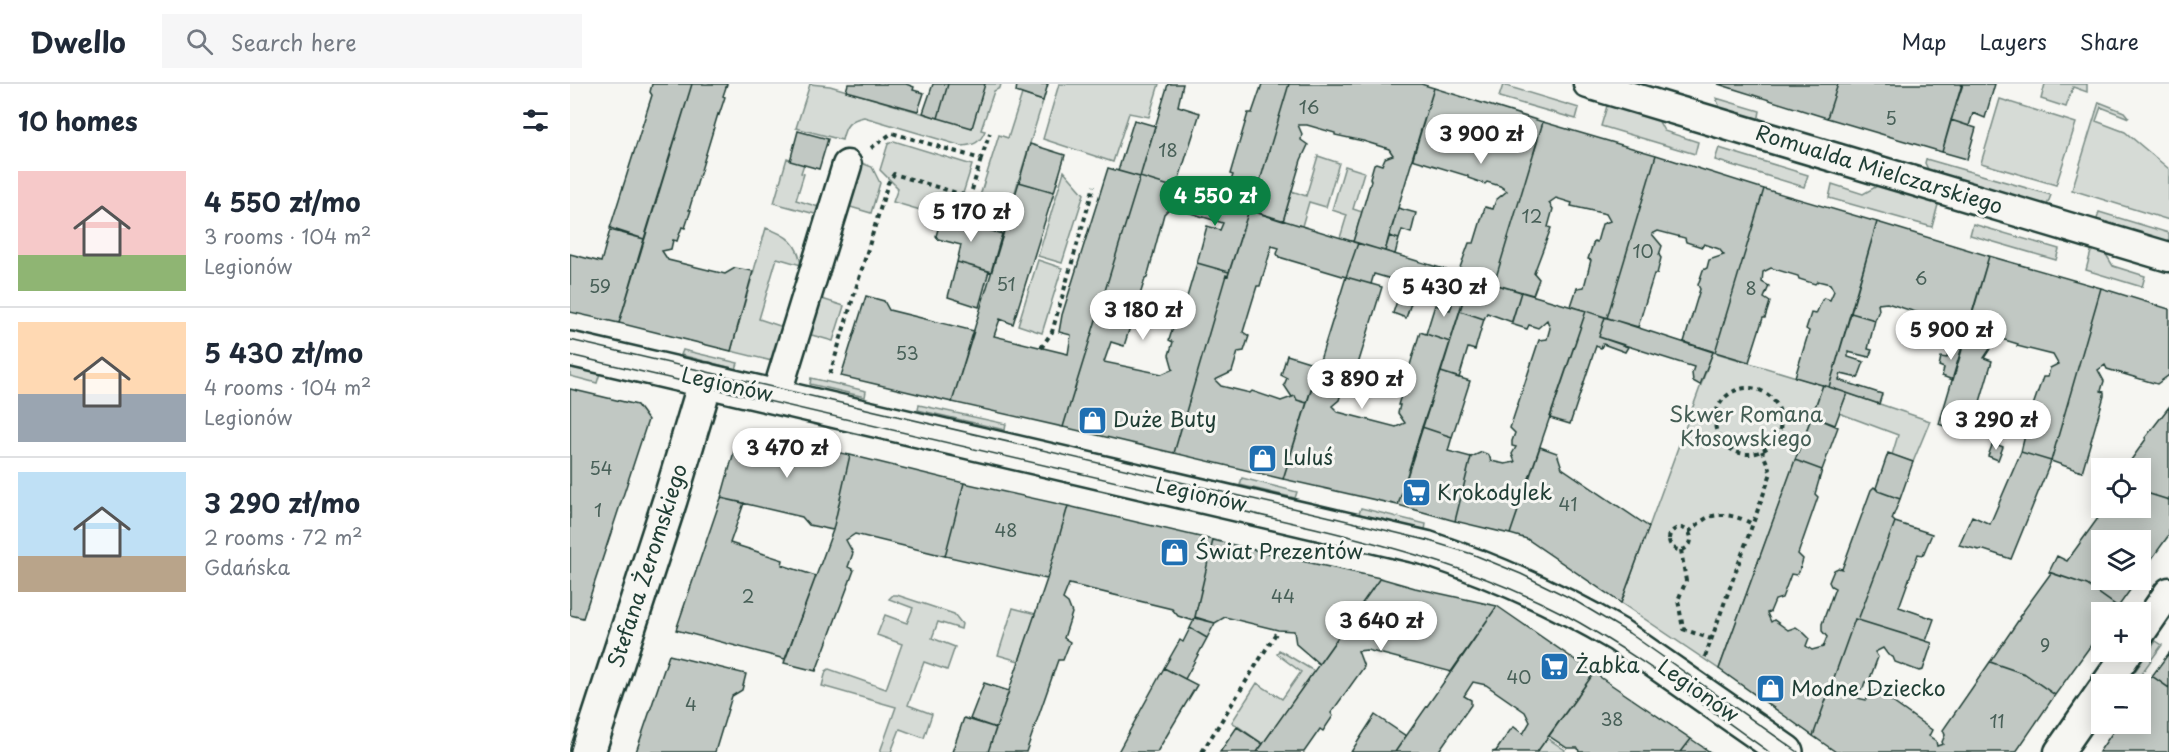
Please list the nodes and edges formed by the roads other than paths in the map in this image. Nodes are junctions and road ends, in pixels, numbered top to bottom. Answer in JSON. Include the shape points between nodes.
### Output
{"nodes":[{"id":1,"x":1588,"y":84,"type":"edge"},
{"id":2,"x":847,"y":165,"type":"road end"},
{"id":3,"x":2169,"y":257,"type":"edge"},
{"id":4,"x":570,"y":349,"type":"edge"},
{"id":5,"x":706,"y":380,"type":"junction"},
{"id":6,"x":776,"y":396,"type":"junction"},
{"id":7,"x":2169,"y":592,"type":"edge"},
{"id":8,"x":2151,"y":618,"type":"edge"},
{"id":9,"x":2091,"y":706,"type":"edge"},
{"id":10,"x":588,"y":752,"type":"edge"},
{"id":11,"x":1786,"y":752,"type":"edge"},
{"id":12,"x":2059,"y":752,"type":"edge"}],
"edges":[{"from":1,"to":3,"type":"street","name":"Romualda Mielczarskiego"},
{"from":2,"to":6,"type":"street"},
{"from":4,"to":5,"type":"street","name":"Legionów"},
{"from":5,"to":6,"type":"street","name":"Legionów"},
{"from":5,"to":10,"type":"street","name":"Stefana Żeromskiego"},
{"from":6,"to":11,"type":"street","name":"Legionów","via":[[1333,525],[1469,562],[1544,595],[1618,635]]},
{"from":7,"to":8,"type":"street"},
{"from":9,"to":12,"type":"street"}]}
